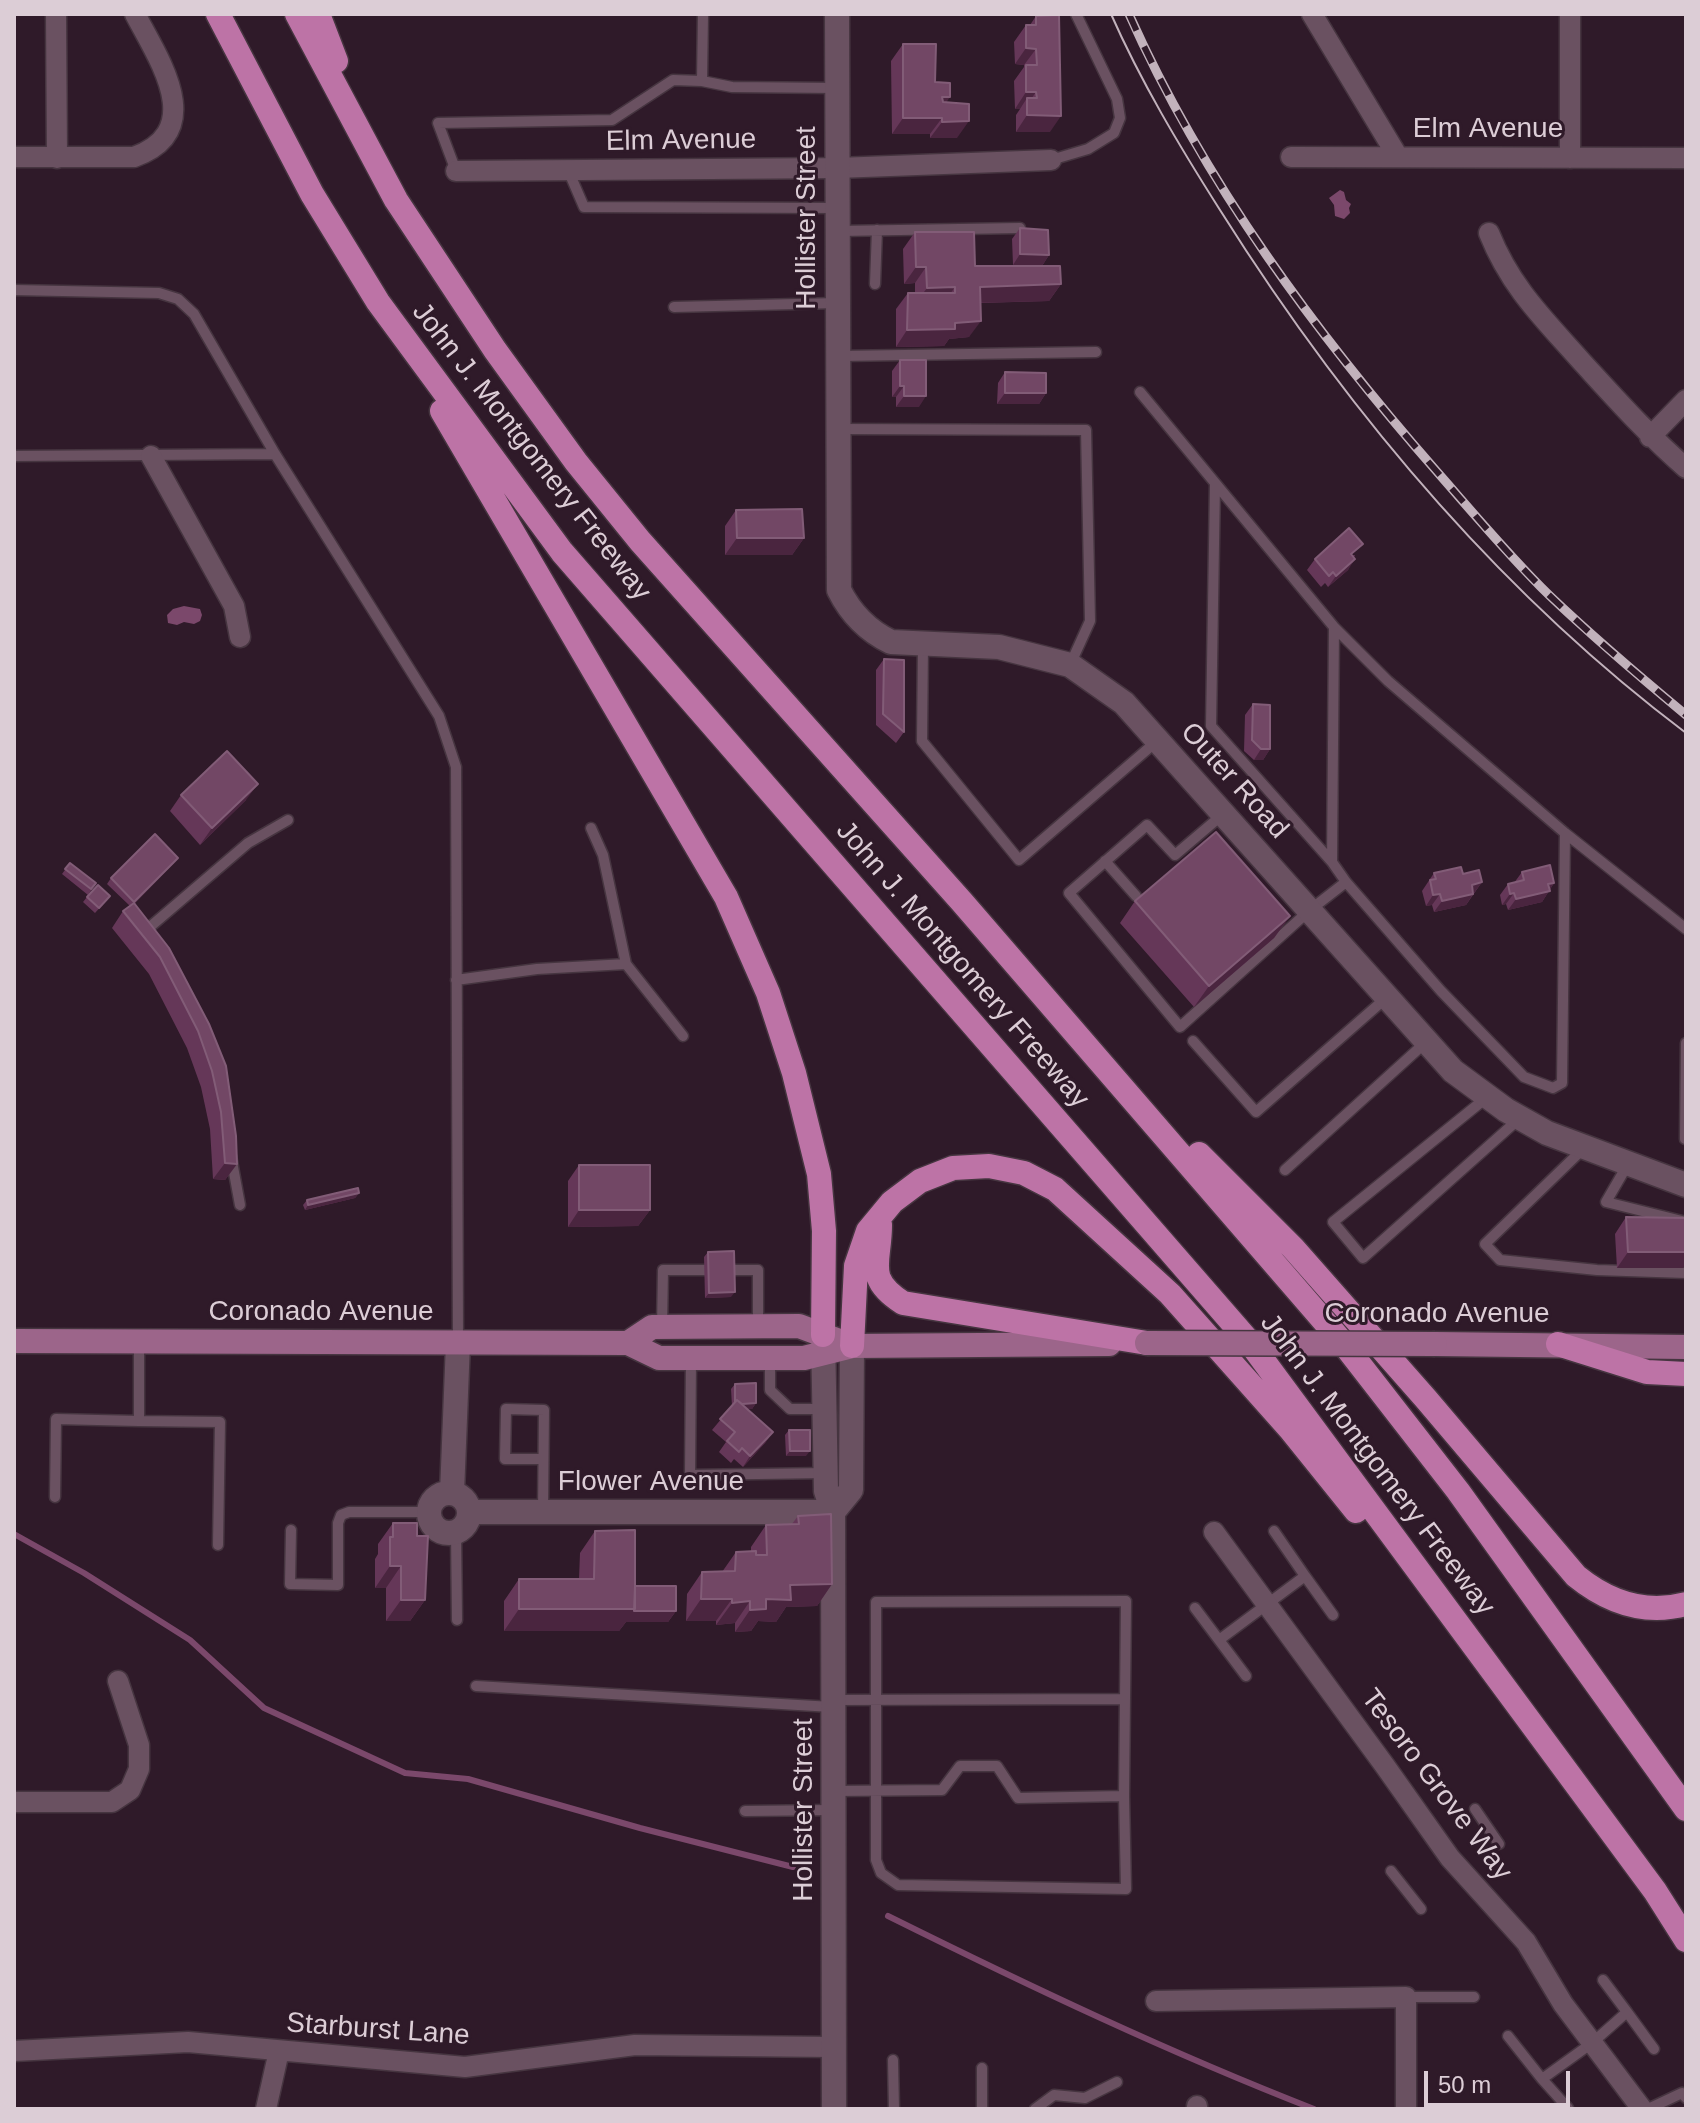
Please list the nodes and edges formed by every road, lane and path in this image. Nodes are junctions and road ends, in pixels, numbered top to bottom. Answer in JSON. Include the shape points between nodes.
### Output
{"nodes":[{"id":1,"x":56,"y":14,"type":"edge"},
{"id":2,"x":135,"y":14,"type":"edge"},
{"id":3,"x":218,"y":14,"type":"edge"},
{"id":4,"x":297,"y":14,"type":"edge"},
{"id":5,"x":318,"y":14,"type":"edge"},
{"id":6,"x":703,"y":14,"type":"edge"},
{"id":7,"x":837,"y":14,"type":"edge"},
{"id":8,"x":1076,"y":14,"type":"edge"},
{"id":9,"x":1312,"y":14,"type":"edge"},
{"id":10,"x":1570,"y":14,"type":"edge"},
{"id":11,"x":702,"y":81,"type":"junction"},
{"id":12,"x":837,"y":88,"type":"junction"},
{"id":13,"x":356,"y":128,"type":"junction"},
{"id":14,"x":14,"y":157,"type":"edge"},
{"id":15,"x":1291,"y":157,"type":"dead end"},
{"id":16,"x":1398,"y":157,"type":"junction"},
{"id":17,"x":57,"y":158,"type":"junction"},
{"id":18,"x":1570,"y":158,"type":"junction"},
{"id":19,"x":1686,"y":158,"type":"edge"},
{"id":20,"x":1051,"y":160,"type":"joint"},
{"id":21,"x":837,"y":168,"type":"junction"},
{"id":22,"x":568,"y":170,"type":"junction"},
{"id":23,"x":456,"y":171,"type":"joint"},
{"id":24,"x":837,"y":220,"type":"junction"},
{"id":25,"x":1020,"y":228,"type":"edge"},
{"id":26,"x":877,"y":230,"type":"junction"},
{"id":27,"x":1489,"y":233,"type":"dead end"},
{"id":28,"x":875,"y":284,"type":"dead end"},
{"id":29,"x":14,"y":290,"type":"edge"},
{"id":30,"x":378,"y":302,"type":"junction"},
{"id":31,"x":837,"y":303,"type":"junction"},
{"id":32,"x":674,"y":307,"type":"dead end"},
{"id":33,"x":1096,"y":352,"type":"dead end"},
{"id":34,"x":838,"y":356,"type":"junction"},
{"id":35,"x":1140,"y":392,"type":"dead end"},
{"id":36,"x":1686,"y":400,"type":"edge"},
{"id":37,"x":838,"y":426,"type":"junction"},
{"id":38,"x":1650,"y":437,"type":"junction"},
{"id":39,"x":275,"y":454,"type":"junction"},
{"id":40,"x":14,"y":456,"type":"edge"},
{"id":41,"x":151,"y":456,"type":"junction"},
{"id":42,"x":1686,"y":468,"type":"edge"},
{"id":43,"x":1215,"y":484,"type":"junction"},
{"id":44,"x":1334,"y":627,"type":"junction"},
{"id":45,"x":240,"y":637,"type":"dead end"},
{"id":46,"x":923,"y":644,"type":"junction"},
{"id":47,"x":1070,"y":665,"type":"junction"},
{"id":48,"x":1157,"y":741,"type":"junction"},
{"id":49,"x":1223,"y":814,"type":"junction"},
{"id":50,"x":288,"y":820,"type":"dead end"},
{"id":51,"x":591,"y":828,"type":"dead end"},
{"id":52,"x":1565,"y":833,"type":"junction"},
{"id":53,"x":1105,"y":861,"type":"junction"},
{"id":54,"x":1332,"y":862,"type":"junction"},
{"id":55,"x":1346,"y":882,"type":"junction"},
{"id":56,"x":1136,"y":896,"type":"edge"},
{"id":57,"x":1310,"y":910,"type":"junction"},
{"id":58,"x":1686,"y":929,"type":"edge"},
{"id":59,"x":150,"y":941,"type":"edge"},
{"id":60,"x":626,"y":964,"type":"junction"},
{"id":61,"x":456,"y":980,"type":"junction"},
{"id":62,"x":1387,"y":997,"type":"junction"},
{"id":63,"x":1053,"y":1008,"type":"junction"},
{"id":64,"x":683,"y":1036,"type":"dead end"},
{"id":65,"x":1193,"y":1041,"type":"dead end"},
{"id":66,"x":1427,"y":1041,"type":"junction"},
{"id":67,"x":1686,"y":1043,"type":"edge"},
{"id":68,"x":1488,"y":1097,"type":"junction"},
{"id":69,"x":1520,"y":1118,"type":"junction"},
{"id":70,"x":1685,"y":1139,"type":"edge"},
{"id":71,"x":230,"y":1146,"type":"edge"},
{"id":72,"x":1585,"y":1147,"type":"junction"},
{"id":73,"x":1628,"y":1164,"type":"junction"},
{"id":74,"x":1285,"y":1170,"type":"dead end"},
{"id":75,"x":1686,"y":1185,"type":"edge"},
{"id":76,"x":240,"y":1205,"type":"dead end"},
{"id":77,"x":880,"y":1216,"type":"junction"},
{"id":78,"x":1686,"y":1222,"type":"edge"},
{"id":79,"x":1686,"y":1273,"type":"edge"},
{"id":80,"x":662,"y":1327,"type":"junction"},
{"id":81,"x":758,"y":1327,"type":"junction"},
{"id":82,"x":14,"y":1341,"type":"edge"},
{"id":83,"x":139,"y":1342,"type":"junction"},
{"id":84,"x":458,"y":1343,"type":"junction"},
{"id":85,"x":628,"y":1343,"type":"junction"},
{"id":86,"x":1147,"y":1343,"type":"junction"},
{"id":87,"x":824,"y":1344,"type":"junction"},
{"id":88,"x":1558,"y":1344,"type":"junction"},
{"id":89,"x":852,"y":1346,"type":"junction"},
{"id":90,"x":1686,"y":1347,"type":"edge"},
{"id":91,"x":691,"y":1358,"type":"junction"},
{"id":92,"x":770,"y":1358,"type":"junction"},
{"id":93,"x":1686,"y":1374,"type":"edge"},
{"id":94,"x":825,"y":1409,"type":"junction"},
{"id":95,"x":139,"y":1421,"type":"junction"},
{"id":96,"x":543,"y":1459,"type":"junction"},
{"id":97,"x":826,"y":1473,"type":"junction"},
{"id":98,"x":55,"y":1497,"type":"dead end"},
{"id":99,"x":429,"y":1512,"type":"junction"},
{"id":100,"x":459,"y":1512,"type":"junction"},
{"id":101,"x":543,"y":1512,"type":"junction"},
{"id":102,"x":833,"y":1512,"type":"junction"},
{"id":103,"x":291,"y":1530,"type":"dead end"},
{"id":104,"x":1274,"y":1531,"type":"dead end"},
{"id":105,"x":1214,"y":1532,"type":"dead end"},
{"id":106,"x":218,"y":1545,"type":"dead end"},
{"id":107,"x":1305,"y":1576,"type":"junction"},
{"id":108,"x":1265,"y":1604,"type":"junction"},
{"id":109,"x":1686,"y":1604,"type":"edge"},
{"id":110,"x":1195,"y":1608,"type":"dead end"},
{"id":111,"x":1333,"y":1615,"type":"dead end"},
{"id":112,"x":457,"y":1620,"type":"dead end"},
{"id":113,"x":1219,"y":1640,"type":"junction"},
{"id":114,"x":1493,"y":1671,"type":"junction"},
{"id":115,"x":1246,"y":1676,"type":"dead end"},
{"id":116,"x":118,"y":1681,"type":"dead end"},
{"id":117,"x":476,"y":1686,"type":"dead end"},
{"id":118,"x":1124,"y":1699,"type":"junction"},
{"id":119,"x":874,"y":1700,"type":"junction"},
{"id":120,"x":834,"y":1703,"type":"junction"},
{"id":121,"x":875,"y":1790,"type":"junction"},
{"id":122,"x":1124,"y":1796,"type":"junction"},
{"id":123,"x":834,"y":1801,"type":"junction"},
{"id":124,"x":14,"y":1802,"type":"edge"},
{"id":125,"x":1475,"y":1809,"type":"dead end"},
{"id":126,"x":1686,"y":1809,"type":"edge"},
{"id":127,"x":745,"y":1811,"type":"dead end"},
{"id":128,"x":1499,"y":1844,"type":"dead end"},
{"id":129,"x":1391,"y":1871,"type":"dead end"},
{"id":130,"x":1421,"y":1909,"type":"dead end"},
{"id":131,"x":1686,"y":1940,"type":"edge"},
{"id":132,"x":1603,"y":1980,"type":"dead end"},
{"id":133,"x":1406,"y":1997,"type":"junction"},
{"id":134,"x":1474,"y":1997,"type":"dead end"},
{"id":135,"x":1156,"y":2001,"type":"dead end"},
{"id":136,"x":1627,"y":2012,"type":"junction"},
{"id":137,"x":1508,"y":2036,"type":"dead end"},
{"id":138,"x":1592,"y":2043,"type":"junction"},
{"id":139,"x":834,"y":2047,"type":"junction"},
{"id":140,"x":1654,"y":2049,"type":"dead end"},
{"id":141,"x":14,"y":2051,"type":"edge"},
{"id":142,"x":279,"y":2051,"type":"junction"},
{"id":143,"x":893,"y":2060,"type":"dead end"},
{"id":144,"x":982,"y":2068,"type":"dead end"},
{"id":145,"x":1542,"y":2079,"type":"junction"},
{"id":146,"x":1117,"y":2082,"type":"dead end"},
{"id":147,"x":1686,"y":2098,"type":"edge"},
{"id":148,"x":1085,"y":2104,"type":"edge"},
{"id":149,"x":1568,"y":2108,"type":"edge"},
{"id":150,"x":266,"y":2109,"type":"edge"},
{"id":151,"x":834,"y":2109,"type":"edge"},
{"id":152,"x":894,"y":2109,"type":"edge"},
{"id":153,"x":982,"y":2109,"type":"edge"},
{"id":154,"x":1035,"y":2109,"type":"edge"},
{"id":155,"x":1406,"y":2109,"type":"edge"},
{"id":156,"x":1642,"y":2109,"type":"edge"},
{"id":157,"x":1648,"y":2109,"type":"edge"}],
"edges":[{"from":1,"to":17,"type":"street"},
{"from":2,"to":17,"type":"street","via":[[166,74],[174,106],[166,135],[152,150],[134,157]]},
{"from":3,"to":30,"type":"highway","name":"John J. Montgomery Freeway","via":[[312,194]]},
{"from":4,"to":13,"type":"highway"},
{"from":5,"to":13,"type":"highway"},
{"from":6,"to":11,"type":"lane"},
{"from":7,"to":12,"type":"street","name":"Hollister Street"},
{"from":8,"to":20,"type":"lane","via":[[1117,99],[1120,118],[1114,133],[1088,149]]},
{"from":9,"to":16,"type":"street"},
{"from":10,"to":18,"type":"street"},
{"from":11,"to":12,"type":"lane","via":[[732,87]]},
{"from":11,"to":23,"type":"lane","via":[[673,80],[612,120],[438,123]]},
{"from":12,"to":21,"type":"street","name":"Hollister Street"},
{"from":13,"to":63,"type":"highway","name":"John J. Montgomery Freeway","via":[[396,200],[576,462]]},
{"from":14,"to":17,"type":"street"},
{"from":15,"to":16,"type":"street","name":"Elm Avenue"},
{"from":16,"to":18,"type":"street","name":"Elm Avenue"},
{"from":18,"to":19,"type":"street","name":"Elm Avenue"},
{"from":20,"to":21,"type":"street","name":"Elm Avenue"},
{"from":21,"to":22,"type":"street","name":"Elm Avenue"},
{"from":21,"to":24,"type":"street","name":"Hollister Street"},
{"from":22,"to":23,"type":"street","name":"Elm Avenue"},
{"from":22,"to":24,"type":"lane","via":[[584,207]]},
{"from":24,"to":26,"type":"lane"},
{"from":24,"to":31,"type":"street","name":"Hollister Street"},
{"from":25,"to":26,"type":"lane"},
{"from":26,"to":28,"type":"lane"},
{"from":27,"to":38,"type":"street","via":[[1502,265],[1528,302]]},
{"from":29,"to":39,"type":"lane","via":[[159,293],[178,299],[194,314]]},
{"from":30,"to":87,"type":"highway","via":[[740,925],[794,1073],[819,1174]]},
{"from":30,"to":114,"type":"highway","name":"John J. Montgomery Freeway","via":[[562,552],[1251,1344]]},
{"from":31,"to":32,"type":"lane"},
{"from":31,"to":34,"type":"street","name":"Hollister Street"},
{"from":33,"to":34,"type":"lane"},
{"from":34,"to":37,"type":"street","name":"Hollister Street"},
{"from":35,"to":43,"type":"lane"},
{"from":36,"to":38,"type":"street"},
{"from":37,"to":46,"type":"street","name":"Outer Road","via":[[839,590],[876,635],[891,642]]},
{"from":37,"to":47,"type":"lane","via":[[1086,430],[1090,621]]},
{"from":38,"to":42,"type":"street"},
{"from":39,"to":41,"type":"lane"},
{"from":39,"to":61,"type":"lane","via":[[439,716],[456,767]]},
{"from":40,"to":41,"type":"lane"},
{"from":41,"to":45,"type":"street","via":[[234,606]]},
{"from":43,"to":44,"type":"lane"},
{"from":43,"to":54,"type":"lane","via":[[1211,726]]},
{"from":44,"to":52,"type":"lane","via":[[1388,681]]},
{"from":44,"to":54,"type":"lane"},
{"from":46,"to":47,"type":"street","name":"Outer Road","via":[[999,647]]},
{"from":46,"to":48,"type":"lane","via":[[922,741],[1019,860]]},
{"from":47,"to":48,"type":"street","name":"Outer Road","via":[[1124,703]]},
{"from":48,"to":49,"type":"street","name":"Outer Road"},
{"from":49,"to":53,"type":"lane","via":[[1175,855],[1147,825]]},
{"from":49,"to":57,"type":"street","name":"Outer Road"},
{"from":50,"to":59,"type":"lane","via":[[248,843],[144,932]]},
{"from":51,"to":60,"type":"lane","via":[[603,855]]},
{"from":52,"to":55,"type":"lane","via":[[1562,1083],[1553,1088],[1524,1077]]},
{"from":52,"to":58,"type":"lane"},
{"from":53,"to":56,"type":"lane"},
{"from":53,"to":57,"type":"lane","via":[[1069,893],[1180,1027]]},
{"from":54,"to":55,"type":"lane"},
{"from":55,"to":57,"type":"lane"},
{"from":57,"to":62,"type":"street","name":"Outer Road"},
{"from":60,"to":61,"type":"lane"},
{"from":60,"to":64,"type":"lane"},
{"from":61,"to":84,"type":"lane"},
{"from":62,"to":65,"type":"lane","via":[[1256,1112]]},
{"from":62,"to":66,"type":"street","name":"Outer Road"},
{"from":63,"to":109,"type":"highway","via":[[1293,1248],[1576,1576],[1623,1603],[1659,1608]]},
{"from":63,"to":126,"type":"highway","name":"John J. Montgomery Freeway","via":[[1343,1343],[1458,1491]]},
{"from":66,"to":68,"type":"street","name":"Outer Road","via":[[1453,1071]]},
{"from":66,"to":74,"type":"lane"},
{"from":67,"to":70,"type":"lane"},
{"from":68,"to":69,"type":"street","name":"Outer Road"},
{"from":68,"to":69,"type":"lane","via":[[1333,1222],[1363,1258]]},
{"from":69,"to":72,"type":"street","name":"Outer Road"},
{"from":71,"to":76,"type":"lane"},
{"from":72,"to":73,"type":"street","name":"Outer Road"},
{"from":72,"to":79,"type":"lane","via":[[1485,1244],[1500,1260]]},
{"from":73,"to":75,"type":"street","name":"Outer Road"},
{"from":73,"to":78,"type":"lane","via":[[1606,1202]]},
{"from":77,"to":86,"type":"highway","via":[[880,1284],[903,1303]]},
{"from":77,"to":89,"type":"highway","via":[[868,1231],[856,1266]]},
{"from":77,"to":114,"type":"highway","via":[[920,1181],[971,1166],[1024,1173],[1055,1189],[1170,1294]]},
{"from":80,"to":81,"type":"main road","name":"Coronado Avenue"},
{"from":80,"to":81,"type":"lane","via":[[663,1270],[758,1270]]},
{"from":80,"to":85,"type":"main road","name":"Coronado Avenue","via":[[652,1327]]},
{"from":81,"to":87,"type":"main road","name":"Coronado Avenue","via":[[799,1326]]},
{"from":82,"to":83,"type":"main road","name":"Coronado Avenue"},
{"from":83,"to":84,"type":"main road","name":"Coronado Avenue"},
{"from":83,"to":95,"type":"lane"},
{"from":84,"to":85,"type":"main road","name":"Coronado Avenue"},
{"from":84,"to":100,"type":"street"},
{"from":85,"to":91,"type":"main road","name":"Coronado Avenue","via":[[659,1358]]},
{"from":86,"to":88,"type":"main road","name":"Coronado Avenue","bridge":true},
{"from":86,"to":89,"type":"main road","name":"Coronado Avenue"},
{"from":87,"to":89,"type":"main road","name":"Coronado Avenue"},
{"from":87,"to":92,"type":"main road","name":"Coronado Avenue","via":[[804,1358]]},
{"from":87,"to":94,"type":"street","name":"Hollister Street"},
{"from":88,"to":90,"type":"main road","name":"Coronado Avenue"},
{"from":88,"to":93,"type":"highway","via":[[1647,1372]]},
{"from":89,"to":102,"type":"street","name":"Hollister Street","via":[[851,1490]]},
{"from":91,"to":92,"type":"main road","name":"Coronado Avenue"},
{"from":91,"to":97,"type":"lane","via":[[690,1475]]},
{"from":92,"to":94,"type":"lane","via":[[770,1390],[790,1409]]},
{"from":94,"to":97,"type":"street","name":"Hollister Street"},
{"from":95,"to":98,"type":"lane","via":[[56,1419]]},
{"from":95,"to":106,"type":"lane","via":[[220,1422]]},
{"from":96,"to":96,"type":"lane","via":[[544,1410],[506,1409],[505,1459]]},
{"from":96,"to":101,"type":"lane"},
{"from":97,"to":102,"type":"street","name":"Hollister Street"},
{"from":99,"to":100,"type":"street","via":[[439,1495]]},
{"from":99,"to":100,"type":"street","via":[[443,1532]]},
{"from":99,"to":103,"type":"lane","via":[[341,1515],[338,1585],[290,1584]]},
{"from":100,"to":101,"type":"street","name":"Flower Avenue"},
{"from":100,"to":112,"type":"lane"},
{"from":101,"to":102,"type":"street","name":"Flower Avenue"},
{"from":102,"to":120,"type":"street","name":"Hollister Street"},
{"from":104,"to":107,"type":"lane"},
{"from":105,"to":108,"type":"street","name":"Tesoro Grove Way"},
{"from":107,"to":108,"type":"lane"},
{"from":107,"to":111,"type":"lane"},
{"from":108,"to":113,"type":"lane"},
{"from":108,"to":138,"type":"street","name":"Tesoro Grove Way","via":[[1450,1858],[1526,1942]]},
{"from":110,"to":113,"type":"lane"},
{"from":113,"to":115,"type":"lane"},
{"from":114,"to":131,"type":"highway","name":"John J. Montgomery Freeway"},
{"from":116,"to":124,"type":"street","via":[[139,1745],[139,1769],[130,1790],[112,1802]]},
{"from":117,"to":120,"type":"lane"},
{"from":118,"to":119,"type":"lane"},
{"from":118,"to":119,"type":"lane","via":[[1126,1601],[1110,1601],[876,1602]]},
{"from":118,"to":122,"type":"lane"},
{"from":119,"to":120,"type":"lane"},
{"from":119,"to":121,"type":"lane"},
{"from":120,"to":123,"type":"street","name":"Hollister Street"},
{"from":121,"to":122,"type":"lane","via":[[942,1790],[960,1766],[997,1766],[1018,1798]]},
{"from":121,"to":122,"type":"lane","via":[[876,1860],[881,1873],[898,1885],[1126,1889]]},
{"from":121,"to":123,"type":"lane"},
{"from":123,"to":127,"type":"lane"},
{"from":123,"to":139,"type":"street","name":"Hollister Street"},
{"from":125,"to":128,"type":"lane"},
{"from":129,"to":130,"type":"lane"},
{"from":132,"to":136,"type":"lane"},
{"from":133,"to":134,"type":"lane"},
{"from":133,"to":135,"type":"street"},
{"from":133,"to":155,"type":"street"},
{"from":136,"to":138,"type":"lane"},
{"from":136,"to":140,"type":"lane"},
{"from":137,"to":145,"type":"lane"},
{"from":138,"to":145,"type":"lane"},
{"from":138,"to":156,"type":"street","name":"Tesoro Grove Way"},
{"from":139,"to":142,"type":"street","name":"Starburst Lane","via":[[635,2045],[465,2067]]},
{"from":139,"to":151,"type":"street","name":"Hollister Street"},
{"from":141,"to":142,"type":"street","name":"Starburst Lane","via":[[188,2042]]},
{"from":142,"to":150,"type":"street"},
{"from":143,"to":152,"type":"lane"},
{"from":144,"to":153,"type":"lane"},
{"from":145,"to":149,"type":"lane"},
{"from":146,"to":148,"type":"lane"},
{"from":147,"to":157,"type":"lane","via":[[1682,2093]]},
{"from":148,"to":154,"type":"lane","via":[[1054,2095]]}]}
